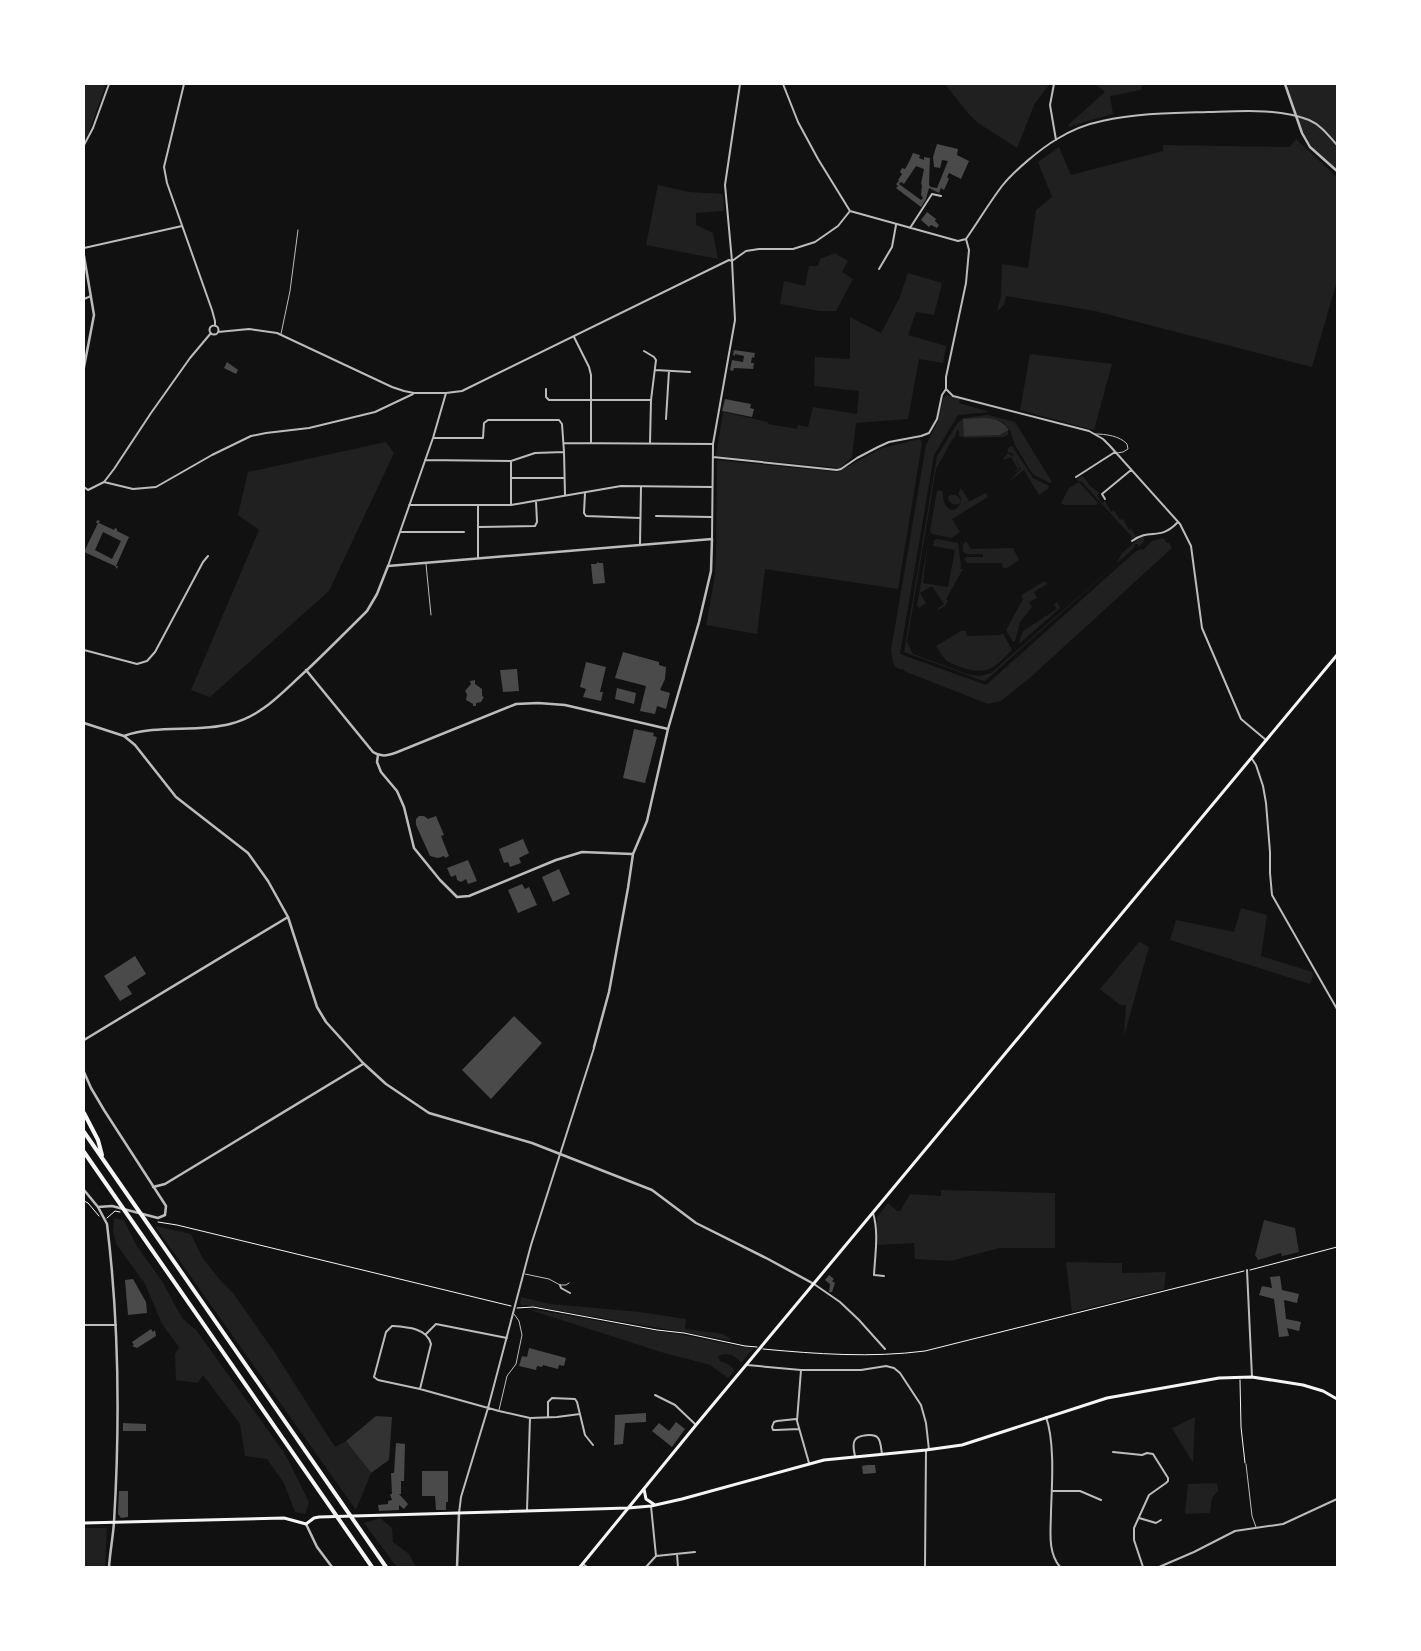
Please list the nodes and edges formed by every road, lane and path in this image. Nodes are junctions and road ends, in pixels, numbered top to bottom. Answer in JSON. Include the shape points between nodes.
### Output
{"nodes":[{"id":1,"x":109,"y":84,"type":"edge"},
{"id":2,"x":184,"y":84,"type":"edge"},
{"id":3,"x":740,"y":84,"type":"edge"},
{"id":4,"x":783,"y":84,"type":"edge"},
{"id":5,"x":1054,"y":84,"type":"edge"},
{"id":6,"x":1285,"y":84,"type":"edge"},
{"id":7,"x":1296,"y":116,"type":"junction"},
{"id":8,"x":1056,"y":140,"type":"junction"},
{"id":9,"x":84,"y":145,"type":"edge"},
{"id":10,"x":1337,"y":145,"type":"edge"},
{"id":11,"x":1337,"y":171,"type":"edge"},
{"id":12,"x":941,"y":196,"type":"dead end"},
{"id":13,"x":850,"y":210,"type":"junction"},
{"id":14,"x":896,"y":224,"type":"junction"},
{"id":15,"x":182,"y":226,"type":"junction"},
{"id":16,"x":910,"y":228,"type":"junction"},
{"id":17,"x":298,"y":230,"type":"dead end"},
{"id":18,"x":966,"y":239,"type":"junction"},
{"id":19,"x":84,"y":248,"type":"edge"},
{"id":20,"x":84,"y":256,"type":"edge"},
{"id":21,"x":732,"y":261,"type":"junction"},
{"id":22,"x":879,"y":269,"type":"dead end"},
{"id":23,"x":92,"y":296,"type":"junction"},
{"id":24,"x":84,"y":299,"type":"edge"},
{"id":25,"x":215,"y":326,"type":"junction"},
{"id":26,"x":218,"y":332,"type":"junction"},
{"id":27,"x":211,"y":333,"type":"junction"},
{"id":28,"x":281,"y":334,"type":"junction"},
{"id":29,"x":574,"y":336,"type":"junction"},
{"id":30,"x":644,"y":352,"type":"dead end"},
{"id":31,"x":84,"y":366,"type":"edge"},
{"id":32,"x":655,"y":370,"type":"junction"},
{"id":33,"x":669,"y":371,"type":"junction"},
{"id":34,"x":690,"y":372,"type":"dead end"},
{"id":35,"x":546,"y":389,"type":"dead end"},
{"id":36,"x":946,"y":389,"type":"junction"},
{"id":37,"x":446,"y":393,"type":"junction"},
{"id":38,"x":414,"y":394,"type":"junction"},
{"id":39,"x":591,"y":400,"type":"junction"},
{"id":40,"x":651,"y":400,"type":"junction"},
{"id":41,"x":666,"y":419,"type":"dead end"},
{"id":42,"x":1095,"y":434,"type":"junction"},
{"id":43,"x":433,"y":438,"type":"junction"},
{"id":44,"x":564,"y":443,"type":"junction"},
{"id":45,"x":591,"y":443,"type":"junction"},
{"id":46,"x":650,"y":443,"type":"junction"},
{"id":47,"x":713,"y":444,"type":"junction"},
{"id":48,"x":564,"y":452,"type":"junction"},
{"id":49,"x":1115,"y":452,"type":"junction"},
{"id":50,"x":712,"y":457,"type":"junction"},
{"id":51,"x":425,"y":460,"type":"junction"},
{"id":52,"x":511,"y":461,"type":"junction"},
{"id":53,"x":1131,"y":470,"type":"junction"},
{"id":54,"x":1076,"y":477,"type":"dead end"},
{"id":55,"x":511,"y":478,"type":"junction"},
{"id":56,"x":564,"y":478,"type":"junction"},
{"id":57,"x":104,"y":482,"type":"junction"},
{"id":58,"x":640,"y":486,"type":"junction"},
{"id":59,"x":84,"y":487,"type":"edge"},
{"id":60,"x":712,"y":487,"type":"junction"},
{"id":61,"x":585,"y":492,"type":"junction"},
{"id":62,"x":566,"y":496,"type":"junction"},
{"id":63,"x":1105,"y":499,"type":"dead end"},
{"id":64,"x":536,"y":501,"type":"junction"},
{"id":65,"x":409,"y":505,"type":"junction"},
{"id":66,"x":478,"y":505,"type":"junction"},
{"id":67,"x":511,"y":505,"type":"junction"},
{"id":68,"x":656,"y":516,"type":"dead end"},
{"id":69,"x":712,"y":516,"type":"junction"},
{"id":70,"x":640,"y":518,"type":"junction"},
{"id":71,"x":1178,"y":522,"type":"junction"},
{"id":72,"x":478,"y":527,"type":"junction"},
{"id":73,"x":400,"y":532,"type":"junction"},
{"id":74,"x":464,"y":532,"type":"dead end"},
{"id":75,"x":712,"y":539,"type":"junction"},
{"id":76,"x":1132,"y":541,"type":"dead end"},
{"id":77,"x":640,"y":544,"type":"junction"},
{"id":78,"x":208,"y":556,"type":"dead end"},
{"id":79,"x":478,"y":558,"type":"junction"},
{"id":80,"x":426,"y":563,"type":"junction"},
{"id":81,"x":388,"y":566,"type":"junction"},
{"id":82,"x":431,"y":615,"type":"dead end"},
{"id":83,"x":84,"y":650,"type":"edge"},
{"id":84,"x":1337,"y":655,"type":"edge"},
{"id":85,"x":306,"y":670,"type":"junction"},
{"id":86,"x":84,"y":723,"type":"edge"},
{"id":87,"x":668,"y":729,"type":"junction"},
{"id":88,"x":124,"y":736,"type":"junction"},
{"id":89,"x":1266,"y":740,"type":"junction"},
{"id":90,"x":378,"y":755,"type":"junction"},
{"id":91,"x":1252,"y":758,"type":"junction"},
{"id":92,"x":633,"y":854,"type":"junction"},
{"id":93,"x":288,"y":917,"type":"junction"},
{"id":94,"x":1337,"y":1009,"type":"edge"},
{"id":95,"x":84,"y":1040,"type":"edge"},
{"id":96,"x":594,"y":1047,"type":"joint"},
{"id":97,"x":363,"y":1063,"type":"junction"},
{"id":98,"x":84,"y":1072,"type":"edge"},
{"id":99,"x":84,"y":1114,"type":"edge"},
{"id":100,"x":84,"y":1132,"type":"edge"},
{"id":101,"x":84,"y":1152,"type":"edge"},
{"id":102,"x":560,"y":1155,"type":"junction"},
{"id":103,"x":84,"y":1159,"type":"edge"},
{"id":104,"x":103,"y":1160,"type":"junction"},
{"id":105,"x":93,"y":1166,"type":"junction"},
{"id":106,"x":153,"y":1187,"type":"junction"},
{"id":107,"x":84,"y":1190,"type":"edge"},
{"id":108,"x":98,"y":1207,"type":"junction"},
{"id":109,"x":115,"y":1211,"type":"dead end"},
{"id":110,"x":124,"y":1213,"type":"dead end"},
{"id":111,"x":873,"y":1213,"type":"junction"},
{"id":112,"x":151,"y":1220,"type":"dead end"},
{"id":113,"x":1337,"y":1247,"type":"edge"},
{"id":114,"x":1247,"y":1270,"type":"junction"},
{"id":115,"x":524,"y":1274,"type":"junction"},
{"id":116,"x":884,"y":1276,"type":"dead end"},
{"id":117,"x":569,"y":1283,"type":"dead end"},
{"id":118,"x":814,"y":1284,"type":"junction"},
{"id":119,"x":560,"y":1285,"type":"junction"},
{"id":120,"x":570,"y":1294,"type":"dead end"},
{"id":121,"x":515,"y":1307,"type":"junction"},
{"id":122,"x":513,"y":1314,"type":"junction"},
{"id":123,"x":116,"y":1324,"type":"junction"},
{"id":124,"x":84,"y":1325,"type":"edge"},
{"id":125,"x":426,"y":1334,"type":"junction"},
{"id":126,"x":507,"y":1338,"type":"junction"},
{"id":127,"x":760,"y":1348,"type":"junction"},
{"id":128,"x":885,"y":1349,"type":"dead end"},
{"id":129,"x":747,"y":1365,"type":"junction"},
{"id":130,"x":801,"y":1370,"type":"junction"},
{"id":131,"x":1240,"y":1377,"type":"junction"},
{"id":132,"x":1252,"y":1377,"type":"junction"},
{"id":133,"x":420,"y":1389,"type":"junction"},
{"id":134,"x":655,"y":1395,"type":"dead end"},
{"id":135,"x":1337,"y":1399,"type":"edge"},
{"id":136,"x":488,"y":1408,"type":"junction"},
{"id":137,"x":499,"y":1411,"type":"junction"},
{"id":138,"x":580,"y":1414,"type":"junction"},
{"id":139,"x":548,"y":1417,"type":"junction"},
{"id":140,"x":1046,"y":1417,"type":"junction"},
{"id":141,"x":530,"y":1418,"type":"junction"},
{"id":142,"x":797,"y":1419,"type":"junction"},
{"id":143,"x":696,"y":1425,"type":"junction"},
{"id":144,"x":799,"y":1428,"type":"junction"},
{"id":145,"x":592,"y":1445,"type":"dead end"},
{"id":146,"x":927,"y":1450,"type":"junction"},
{"id":147,"x":1114,"y":1452,"type":"dead end"},
{"id":148,"x":882,"y":1454,"type":"junction"},
{"id":149,"x":855,"y":1456,"type":"junction"},
{"id":150,"x":809,"y":1464,"type":"junction"},
{"id":151,"x":1246,"y":1464,"type":"joint"},
{"id":152,"x":644,"y":1489,"type":"junction"},
{"id":153,"x":1052,"y":1492,"type":"junction"},
{"id":154,"x":1337,"y":1499,"type":"edge"},
{"id":155,"x":1101,"y":1500,"type":"dead end"},
{"id":156,"x":653,"y":1505,"type":"junction"},
{"id":157,"x":628,"y":1508,"type":"junction"},
{"id":158,"x":528,"y":1512,"type":"junction"},
{"id":159,"x":617,"y":1512,"type":"junction"},
{"id":160,"x":459,"y":1513,"type":"junction"},
{"id":161,"x":1139,"y":1518,"type":"junction"},
{"id":162,"x":618,"y":1520,"type":"junction"},
{"id":163,"x":1161,"y":1520,"type":"dead end"},
{"id":164,"x":114,"y":1522,"type":"junction"},
{"id":165,"x":84,"y":1523,"type":"edge"},
{"id":166,"x":306,"y":1524,"type":"junction"},
{"id":167,"x":1256,"y":1528,"type":"junction"},
{"id":168,"x":695,"y":1552,"type":"dead end"},
{"id":169,"x":677,"y":1554,"type":"junction"},
{"id":170,"x":656,"y":1556,"type":"junction"},
{"id":171,"x":581,"y":1566,"type":"edge"},
{"id":172,"x":109,"y":1567,"type":"edge"},
{"id":173,"x":332,"y":1567,"type":"edge"},
{"id":174,"x":372,"y":1567,"type":"edge"},
{"id":175,"x":386,"y":1567,"type":"edge"},
{"id":176,"x":457,"y":1567,"type":"edge"},
{"id":177,"x":587,"y":1567,"type":"edge"},
{"id":178,"x":646,"y":1567,"type":"edge"},
{"id":179,"x":678,"y":1567,"type":"edge"},
{"id":180,"x":925,"y":1567,"type":"edge"},
{"id":181,"x":1060,"y":1567,"type":"edge"},
{"id":182,"x":1143,"y":1567,"type":"edge"},
{"id":183,"x":1159,"y":1567,"type":"edge"}],
"edges":[{"from":1,"to":9,"type":"street"},
{"from":2,"to":15,"type":"street","via":[[164,167]]},
{"from":3,"to":21,"type":"street","via":[[725,185]]},
{"from":4,"to":13,"type":"street","via":[[802,129]]},
{"from":5,"to":8,"type":"street","via":[[1050,105]]},
{"from":6,"to":7,"type":"street"},
{"from":7,"to":8,"type":"street","via":[[1266,111],[1131,116],[1100,121]]},
{"from":7,"to":10,"type":"street","via":[[1316,124]]},
{"from":7,"to":11,"type":"street","via":[[1310,147]]},
{"from":8,"to":18,"type":"street","via":[[1010,177]]},
{"from":12,"to":16,"type":"street","via":[[932,194]]},
{"from":13,"to":14,"type":"street"},
{"from":13,"to":21,"type":"street","via":[[838,226],[815,242],[793,249],[746,251]]},
{"from":14,"to":16,"type":"street"},
{"from":14,"to":22,"type":"street","via":[[892,247]]},
{"from":15,"to":19,"type":"street"},
{"from":15,"to":25,"type":"street"},
{"from":16,"to":18,"type":"street","via":[[958,240]]},
{"from":17,"to":28,"type":"lane"},
{"from":18,"to":36,"type":"street","via":[[969,250],[966,282]]},
{"from":20,"to":23,"type":"street"},
{"from":21,"to":29,"type":"street"},
{"from":21,"to":47,"type":"street","via":[[735,320]]},
{"from":23,"to":24,"type":"street"},
{"from":23,"to":31,"type":"street","via":[[94,315]]},
{"from":25,"to":26,"type":"street"},
{"from":25,"to":27,"type":"street","via":[[210,328]]},
{"from":26,"to":27,"type":"street"},
{"from":26,"to":28,"type":"street","via":[[249,329]]},
{"from":27,"to":57,"type":"street","via":[[156,405]]},
{"from":28,"to":38,"type":"street","via":[[392,387]]},
{"from":29,"to":37,"type":"street","via":[[462,390]]},
{"from":29,"to":39,"type":"street","via":[[590,371]]},
{"from":30,"to":32,"type":"street","via":[[655,358]]},
{"from":32,"to":33,"type":"street"},
{"from":32,"to":40,"type":"street"},
{"from":33,"to":34,"type":"street"},
{"from":33,"to":41,"type":"street"},
{"from":35,"to":39,"type":"street","via":[[549,400]]},
{"from":36,"to":42,"type":"street","via":[[953,396]]},
{"from":36,"to":50,"type":"street","via":[[936,419],[926,434],[889,442],[841,469]]},
{"from":37,"to":38,"type":"street"},
{"from":37,"to":43,"type":"street"},
{"from":38,"to":57,"type":"street","via":[[375,412],[310,428],[252,436],[152,488],[133,489]]},
{"from":39,"to":40,"type":"street"},
{"from":39,"to":45,"type":"street"},
{"from":40,"to":46,"type":"street"},
{"from":42,"to":49,"type":"street"},
{"from":42,"to":49,"type":"lane","via":[[1122,439],[1128,444],[1126,451]]},
{"from":43,"to":44,"type":"street","via":[[483,438],[485,421],[489,420],[560,420]]},
{"from":43,"to":51,"type":"street"},
{"from":44,"to":45,"type":"street"},
{"from":44,"to":48,"type":"street"},
{"from":45,"to":46,"type":"street"},
{"from":46,"to":47,"type":"street"},
{"from":47,"to":50,"type":"street"},
{"from":48,"to":52,"type":"street","via":[[535,453]]},
{"from":48,"to":56,"type":"street"},
{"from":49,"to":53,"type":"street"},
{"from":49,"to":54,"type":"street"},
{"from":50,"to":60,"type":"street"},
{"from":51,"to":52,"type":"street"},
{"from":51,"to":65,"type":"street"},
{"from":52,"to":55,"type":"street"},
{"from":53,"to":63,"type":"street","via":[[1102,494]]},
{"from":53,"to":71,"type":"street"},
{"from":55,"to":56,"type":"street"},
{"from":55,"to":67,"type":"street"},
{"from":56,"to":62,"type":"street"},
{"from":57,"to":59,"type":"street","via":[[88,490]]},
{"from":58,"to":60,"type":"street"},
{"from":58,"to":61,"type":"street"},
{"from":58,"to":70,"type":"street"},
{"from":60,"to":69,"type":"street"},
{"from":61,"to":62,"type":"street"},
{"from":61,"to":70,"type":"street","via":[[586,516]]},
{"from":62,"to":64,"type":"street"},
{"from":64,"to":67,"type":"street"},
{"from":64,"to":72,"type":"street","via":[[535,526]]},
{"from":65,"to":66,"type":"street"},
{"from":65,"to":73,"type":"street"},
{"from":66,"to":67,"type":"street"},
{"from":66,"to":72,"type":"street"},
{"from":68,"to":69,"type":"street"},
{"from":69,"to":75,"type":"street"},
{"from":70,"to":77,"type":"street"},
{"from":71,"to":76,"type":"street","via":[[1160,535],[1140,535]]},
{"from":71,"to":89,"type":"street","via":[[1191,546],[1202,628],[1240,718]]},
{"from":72,"to":79,"type":"street"},
{"from":73,"to":74,"type":"street"},
{"from":73,"to":81,"type":"street"},
{"from":75,"to":77,"type":"street"},
{"from":75,"to":87,"type":"street","via":[[711,572]]},
{"from":77,"to":79,"type":"street"},
{"from":78,"to":83,"type":"street","via":[[147,661],[136,664]]},
{"from":79,"to":80,"type":"street"},
{"from":80,"to":81,"type":"street"},
{"from":80,"to":82,"type":"lane"},
{"from":81,"to":85,"type":"street","via":[[367,611]]},
{"from":84,"to":89,"type":"main road"},
{"from":85,"to":88,"type":"street","via":[[268,706],[229,725],[137,732]]},
{"from":85,"to":90,"type":"street"},
{"from":86,"to":88,"type":"street"},
{"from":87,"to":90,"type":"street","via":[[565,705],[516,704],[387,756]]},
{"from":87,"to":92,"type":"street","via":[[647,821]]},
{"from":88,"to":93,"type":"street","via":[[135,745],[176,797],[248,853]]},
{"from":89,"to":91,"type":"main road"},
{"from":90,"to":92,"type":"street","via":[[376,762],[404,807],[414,848],[457,897],[469,896],[582,852]]},
{"from":91,"to":94,"type":"street","via":[[1266,804],[1272,896]]},
{"from":91,"to":111,"type":"main road"},
{"from":92,"to":96,"type":"street","via":[[608,992]]},
{"from":93,"to":95,"type":"street"},
{"from":93,"to":97,"type":"street","via":[[317,1007],[326,1022]]},
{"from":96,"to":102,"type":"street"},
{"from":97,"to":102,"type":"street","via":[[386,1084],[430,1113]]},
{"from":97,"to":106,"type":"street","via":[[165,1184]]},
{"from":98,"to":106,"type":"street","via":[[90,1088]]},
{"from":99,"to":104,"type":"highway","via":[[98,1140]]},
{"from":100,"to":104,"type":"highway"},
{"from":101,"to":105,"type":"highway"},
{"from":102,"to":115,"type":"street"},
{"from":102,"to":118,"type":"street","via":[[652,1190],[696,1223]]},
{"from":103,"to":105,"type":"highway"},
{"from":104,"to":175,"type":"highway"},
{"from":105,"to":174,"type":"highway"},
{"from":106,"to":108,"type":"street","via":[[166,1206],[165,1215],[158,1218],[112,1206]]},
{"from":107,"to":108,"type":"street"},
{"from":108,"to":123,"type":"street","via":[[107,1224]]},
{"from":109,"to":110,"type":"path"},
{"from":111,"to":116,"type":"street","via":[[874,1275]]},
{"from":111,"to":118,"type":"main road"},
{"from":112,"to":121,"type":"path"},
{"from":113,"to":114,"type":"path"},
{"from":114,"to":127,"type":"path","via":[[925,1350],[861,1356]]},
{"from":114,"to":132,"type":"street"},
{"from":115,"to":119,"type":"lane","via":[[549,1279]]},
{"from":115,"to":121,"type":"street"},
{"from":117,"to":119,"type":"lane"},
{"from":118,"to":127,"type":"main road"},
{"from":118,"to":128,"type":"street","via":[[840,1302]]},
{"from":119,"to":120,"type":"street"},
{"from":121,"to":122,"type":"street"},
{"from":121,"to":127,"type":"path","via":[[533,1307]]},
{"from":122,"to":126,"type":"street"},
{"from":122,"to":137,"type":"lane","via":[[519,1321],[522,1335],[516,1364],[505,1382]]},
{"from":123,"to":124,"type":"street"},
{"from":123,"to":164,"type":"street"},
{"from":125,"to":126,"type":"street","via":[[436,1324]]},
{"from":125,"to":133,"type":"street","via":[[431,1344]]},
{"from":125,"to":133,"type":"street","via":[[392,1326],[386,1332],[374,1377]]},
{"from":126,"to":136,"type":"street"},
{"from":127,"to":129,"type":"main road"},
{"from":129,"to":130,"type":"street"},
{"from":129,"to":143,"type":"main road"},
{"from":130,"to":142,"type":"street"},
{"from":130,"to":146,"type":"street","via":[[894,1368],[921,1404],[926,1423]]},
{"from":131,"to":132,"type":"main road"},
{"from":131,"to":140,"type":"main road","via":[[1107,1398]]},
{"from":131,"to":151,"type":"path"},
{"from":132,"to":135,"type":"main road","via":[[1303,1385]]},
{"from":133,"to":136,"type":"street"},
{"from":134,"to":143,"type":"street","via":[[675,1405]]},
{"from":136,"to":137,"type":"street"},
{"from":136,"to":160,"type":"street"},
{"from":137,"to":141,"type":"street"},
{"from":138,"to":139,"type":"street"},
{"from":138,"to":139,"type":"street","via":[[575,1399],[552,1398],[548,1402]]},
{"from":138,"to":145,"type":"street","via":[[585,1435]]},
{"from":139,"to":141,"type":"street"},
{"from":140,"to":146,"type":"main road","via":[[962,1445]]},
{"from":140,"to":153,"type":"street","via":[[1050,1429]]},
{"from":141,"to":158,"type":"street"},
{"from":142,"to":144,"type":"street"},
{"from":142,"to":144,"type":"street","via":[[777,1421],[772,1427],[773,1430]]},
{"from":143,"to":152,"type":"main road"},
{"from":144,"to":150,"type":"street"},
{"from":146,"to":148,"type":"main road"},
{"from":146,"to":180,"type":"street"},
{"from":147,"to":161,"type":"street","via":[[1152,1454],[1168,1478],[1166,1484],[1150,1495]]},
{"from":148,"to":149,"type":"main road"},
{"from":148,"to":149,"type":"street","via":[[877,1436],[859,1436],[853,1443]]},
{"from":149,"to":150,"type":"main road"},
{"from":150,"to":156,"type":"main road"},
{"from":151,"to":167,"type":"lane"},
{"from":152,"to":156,"type":"main road","via":[[646,1499]]},
{"from":152,"to":157,"type":"main road"},
{"from":153,"to":155,"type":"street","via":[[1080,1491]]},
{"from":153,"to":181,"type":"street","via":[[1051,1546]]},
{"from":154,"to":167,"type":"street","via":[[1283,1524]]},
{"from":156,"to":157,"type":"main road"},
{"from":156,"to":170,"type":"street"},
{"from":157,"to":159,"type":"main road"},
{"from":157,"to":162,"type":"main road"},
{"from":158,"to":159,"type":"main road"},
{"from":158,"to":160,"type":"main road"},
{"from":159,"to":162,"type":"main road"},
{"from":160,"to":166,"type":"main road","via":[[319,1517]]},
{"from":160,"to":176,"type":"street"},
{"from":161,"to":163,"type":"street","via":[[1156,1524]]},
{"from":161,"to":182,"type":"street","via":[[1134,1528],[1134,1540]]},
{"from":162,"to":171,"type":"main road"},
{"from":164,"to":165,"type":"main road"},
{"from":164,"to":166,"type":"main road","via":[[284,1518]]},
{"from":164,"to":172,"type":"street"},
{"from":166,"to":173,"type":"street"},
{"from":167,"to":183,"type":"street","via":[[1235,1531]]},
{"from":168,"to":169,"type":"street"},
{"from":169,"to":170,"type":"street"},
{"from":169,"to":179,"type":"street"},
{"from":170,"to":178,"type":"street"},
{"from":171,"to":177,"type":"street"}]}
